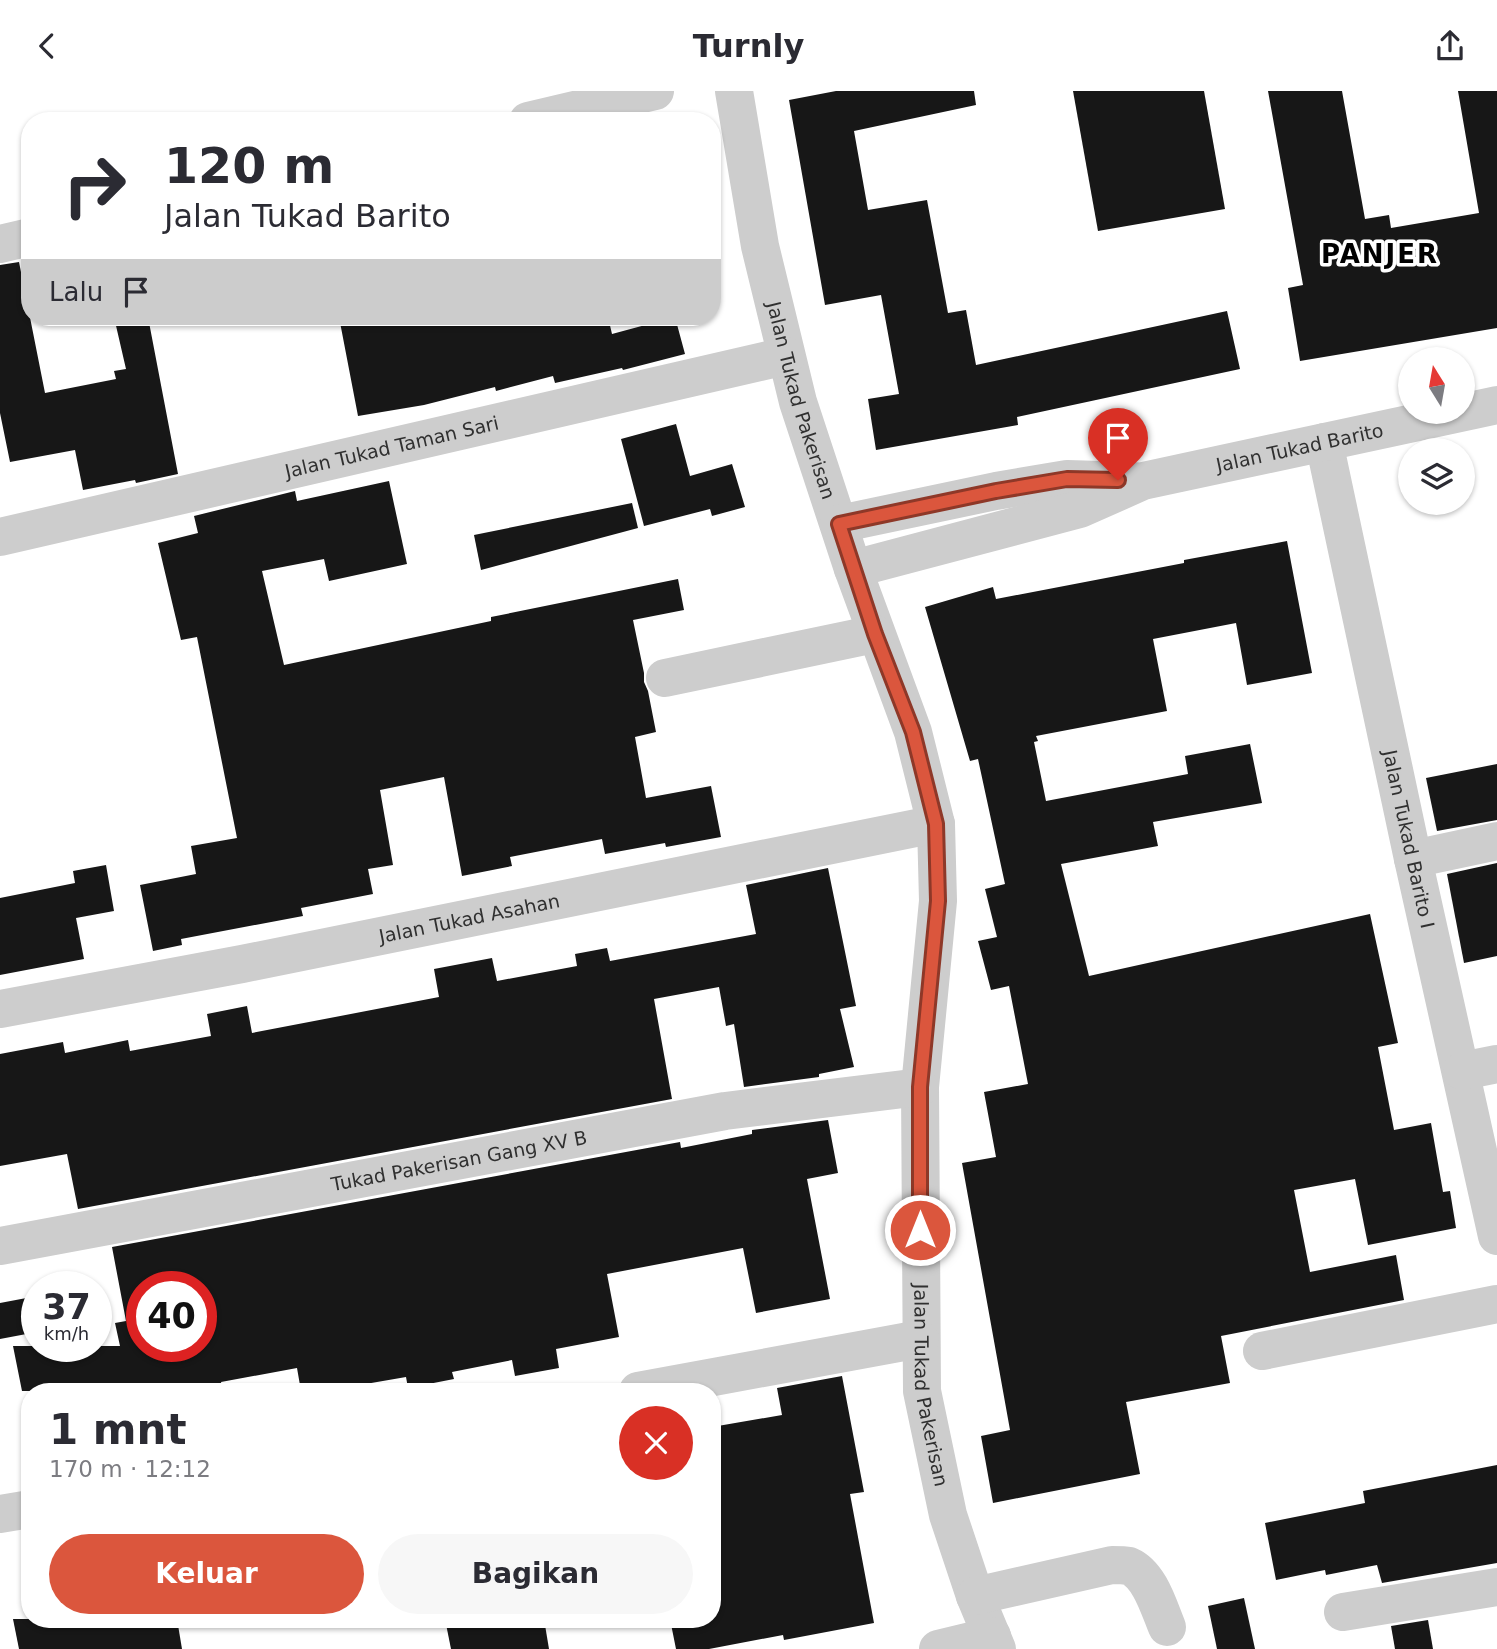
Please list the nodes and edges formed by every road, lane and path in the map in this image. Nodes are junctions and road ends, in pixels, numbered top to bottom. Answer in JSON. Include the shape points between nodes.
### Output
{"nodes":[{"id":1,"x":655,"y":91,"type":"edge"},
{"id":2,"x":734,"y":91,"type":"edge"},
{"id":3,"x":566,"y":112,"type":"edge"},
{"id":4,"x":21,"y":239,"type":"edge"},
{"id":5,"x":0,"y":244,"type":"edge"},
{"id":6,"x":786,"y":356,"type":"junction"},
{"id":7,"x":1497,"y":405,"type":"edge"},
{"id":8,"x":1324,"y":442,"type":"junction"},
{"id":9,"x":1143,"y":481,"type":"junction"},
{"id":10,"x":839,"y":524,"type":"junction"},
{"id":11,"x":0,"y":537,"type":"edge"},
{"id":12,"x":853,"y":569,"type":"junction"},
{"id":13,"x":875,"y":634,"type":"junction"},
{"id":14,"x":665,"y":678,"type":"dead end"},
{"id":15,"x":936,"y":824,"type":"junction"},
{"id":16,"x":1497,"y":841,"type":"edge"},
{"id":17,"x":1413,"y":859,"type":"junction"},
{"id":18,"x":0,"y":1009,"type":"edge"},
{"id":19,"x":1479,"y":1068,"type":"edge"},
{"id":20,"x":920,"y":1087,"type":"junction"},
{"id":21,"x":1497,"y":1235,"type":"edge"},
{"id":22,"x":0,"y":1246,"type":"edge"},
{"id":23,"x":1497,"y":1304,"type":"edge"},
{"id":24,"x":920,"y":1339,"type":"junction"},
{"id":25,"x":1262,"y":1351,"type":"dead end"},
{"id":26,"x":681,"y":1383,"type":"edge"},
{"id":27,"x":21,"y":1510,"type":"edge"},
{"id":28,"x":0,"y":1514,"type":"edge"},
{"id":29,"x":1497,"y":1587,"type":"edge"},
{"id":30,"x":975,"y":1596,"type":"junction"},
{"id":31,"x":1343,"y":1612,"type":"dead end"},
{"id":32,"x":1167,"y":1627,"type":"dead end"},
{"id":33,"x":995,"y":1643,"type":"edge"},
{"id":34,"x":938,"y":1649,"type":"edge"}],
"edges":[{"from":1,"to":3,"type":"street"},
{"from":2,"to":6,"type":"street","name":"Jalan Tukad Pakerisan","via":[[760,246]]},
{"from":4,"to":5,"type":"street"},
{"from":6,"to":10,"type":"street","name":"Jalan Tukad Pakerisan"},
{"from":6,"to":11,"type":"street","name":"Jalan Tukad Taman Sari"},
{"from":7,"to":8,"type":"street","name":"Jalan Tukad Barito"},
{"from":8,"to":9,"type":"street","name":"Jalan Tukad Barito"},
{"from":8,"to":17,"type":"street","name":"Jalan Tukad Barito I"},
{"from":9,"to":10,"type":"street","name":"Jalan Tukad Barito","via":[[1067,479]]},
{"from":9,"to":12,"type":"street","name":"Jalan Tukad Barito","via":[[1080,509]]},
{"from":10,"to":12,"type":"street","name":"Jalan Tukad Pakerisan"},
{"from":12,"to":13,"type":"street","name":"Jalan Tukad Pakerisan"},
{"from":13,"to":14,"type":"street"},
{"from":13,"to":15,"type":"street","name":"Jalan Tukad Pakerisan","via":[[913,732]]},
{"from":15,"to":18,"type":"street","name":"Jalan Tukad Asahan"},
{"from":15,"to":20,"type":"street","name":"Jalan Tukad Pakerisan","via":[[938,901]]},
{"from":16,"to":17,"type":"street"},
{"from":17,"to":19,"type":"street","name":"Jalan Tukad Barito I"},
{"from":19,"to":21,"type":"street","name":"Jalan Tukad Barito I"},
{"from":20,"to":22,"type":"street","name":"Tukad Pakerisan Gang XV B","via":[[725,1111]]},
{"from":20,"to":24,"type":"street","name":"Jalan Tukad Pakerisan"},
{"from":23,"to":25,"type":"street"},
{"from":24,"to":26,"type":"street"},
{"from":24,"to":30,"type":"street","name":"Jalan Tukad Pakerisan","via":[[922,1391],[933,1450],[948,1515]]},
{"from":27,"to":28,"type":"street"},
{"from":29,"to":31,"type":"street"},
{"from":30,"to":32,"type":"street","via":[[1112,1565],[1129,1566],[1154,1594]]},
{"from":30,"to":33,"type":"street","name":"Jalan Tukad Pakerisan"},
{"from":33,"to":34,"type":"street"}]}
